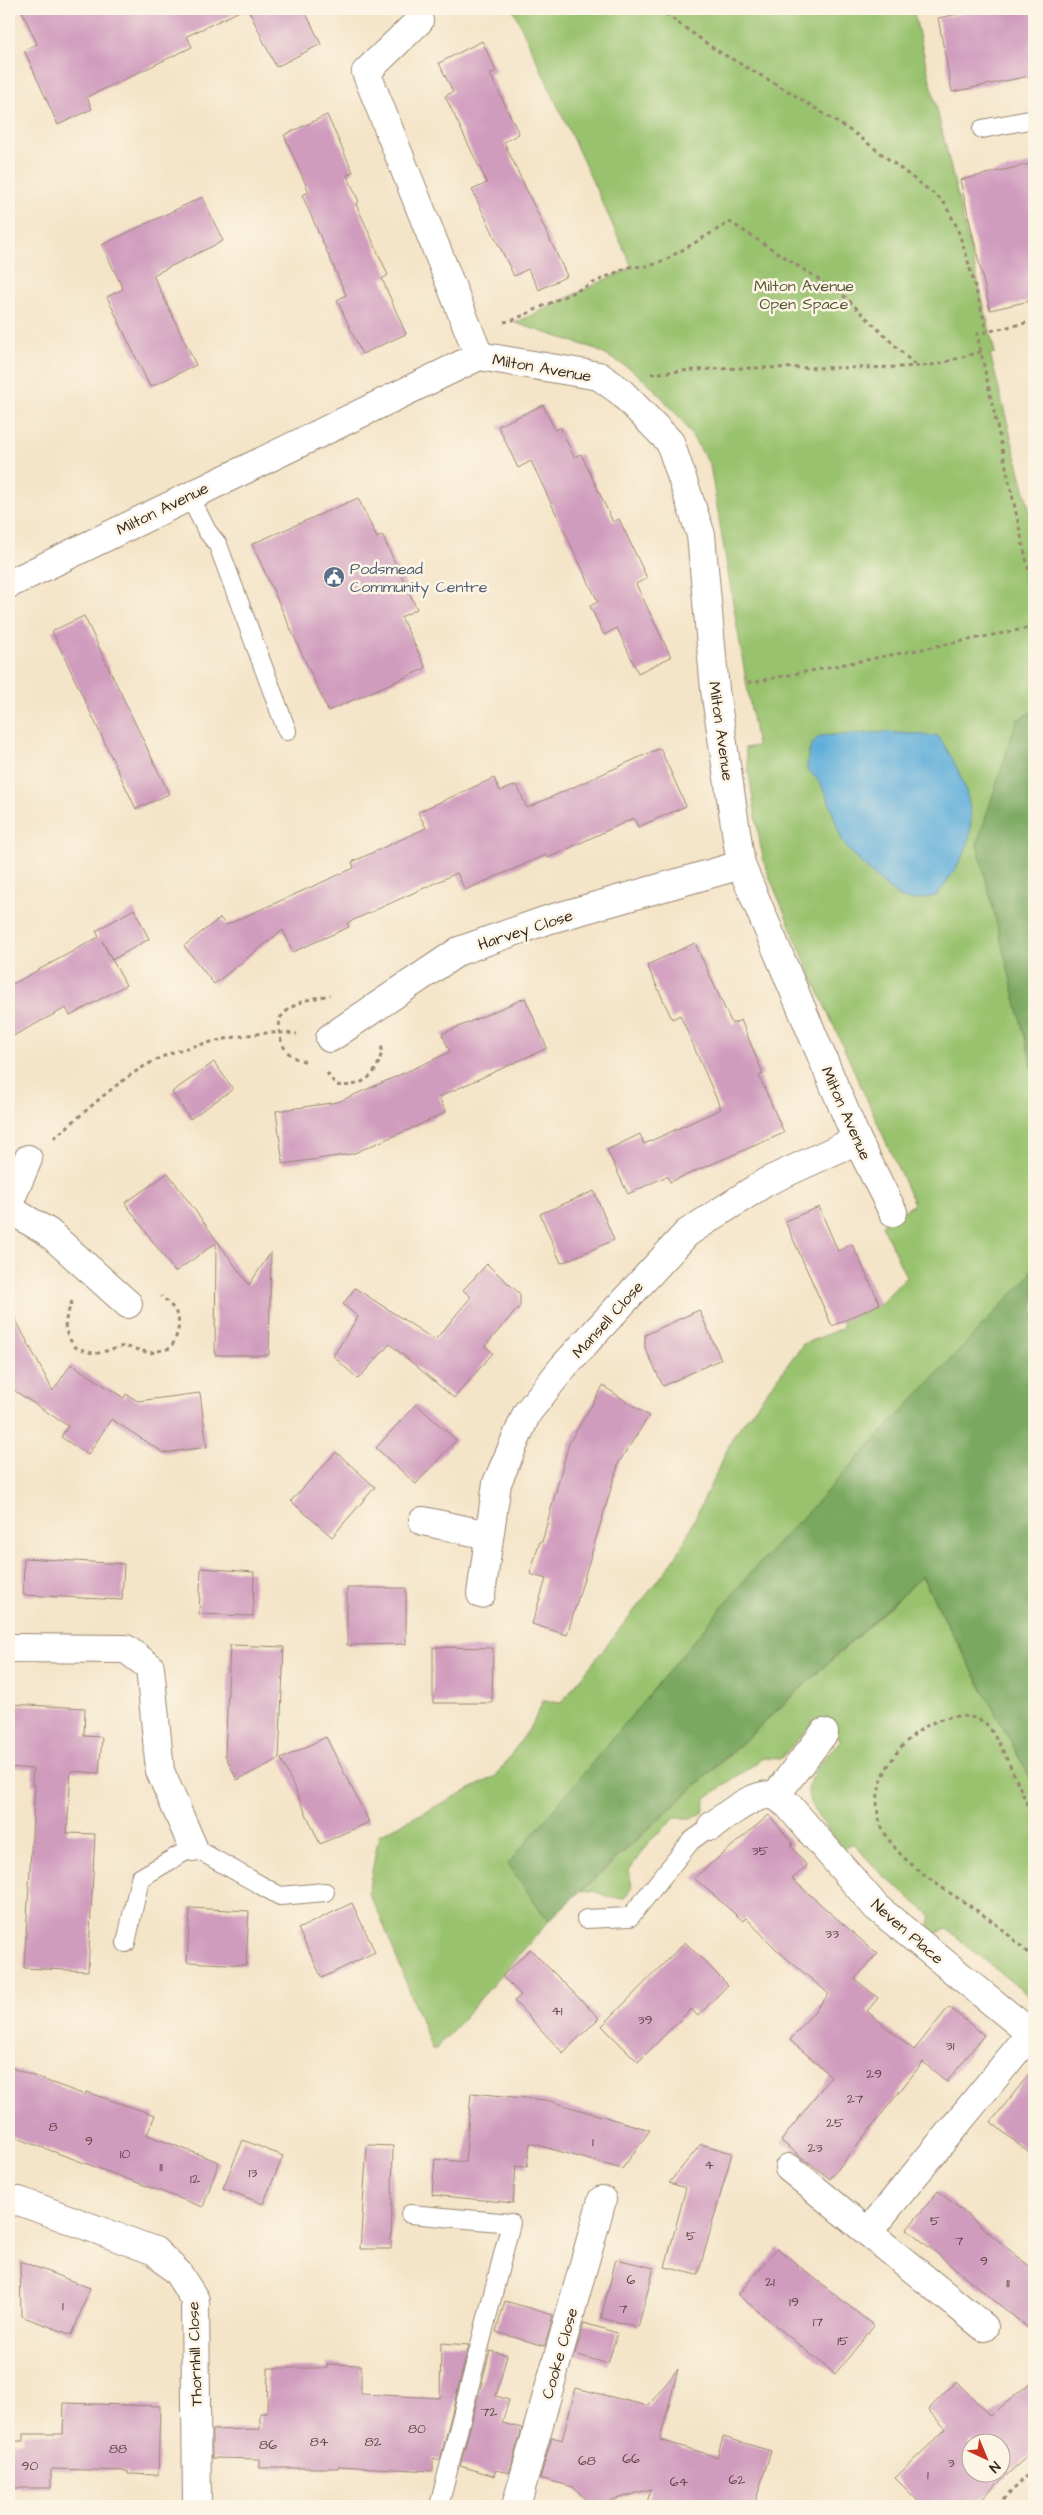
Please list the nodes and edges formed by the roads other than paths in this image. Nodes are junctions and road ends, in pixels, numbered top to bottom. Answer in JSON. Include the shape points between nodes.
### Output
{"nodes":[{"id":1,"x":419,"y":21,"type":"dead end"},
{"id":2,"x":1034,"y":119,"type":"edge"},
{"id":3,"x":982,"y":129,"type":"dead end"},
{"id":4,"x":474,"y":344,"type":"junction"},
{"id":5,"x":189,"y":495,"type":"junction"},
{"id":6,"x":9,"y":584,"type":"edge"},
{"id":7,"x":287,"y":732,"type":"dead end"},
{"id":8,"x":741,"y":865,"type":"junction"},
{"id":9,"x":330,"y":1038,"type":"dead end"},
{"id":10,"x":858,"y":1140,"type":"junction"},
{"id":11,"x":28,"y":1159,"type":"dead end"},
{"id":12,"x":9,"y":1203,"type":"edge"},
{"id":13,"x":9,"y":1209,"type":"edge"},
{"id":14,"x":893,"y":1212,"type":"dead end"},
{"id":15,"x":128,"y":1304,"type":"dead end"},
{"id":16,"x":423,"y":1521,"type":"dead end"},
{"id":17,"x":488,"y":1535,"type":"junction"},
{"id":18,"x":480,"y":1594,"type":"dead end"},
{"id":19,"x":9,"y":1648,"type":"edge"},
{"id":20,"x":824,"y":1732,"type":"dead end"},
{"id":21,"x":775,"y":1796,"type":"junction"},
{"id":22,"x":712,"y":1826,"type":"joint"},
{"id":23,"x":193,"y":1847,"type":"junction"},
{"id":24,"x":325,"y":1892,"type":"dead end"},
{"id":25,"x":586,"y":1919,"type":"dead end"},
{"id":26,"x":126,"y":1943,"type":"dead end"},
{"id":27,"x":1033,"y":2035,"type":"edge"},
{"id":28,"x":789,"y":2168,"type":"dead end"},
{"id":29,"x":602,"y":2200,"type":"dead end"},
{"id":30,"x":9,"y":2202,"type":"edge"},
{"id":31,"x":410,"y":2214,"type":"dead end"},
{"id":32,"x":868,"y":2232,"type":"junction"},
{"id":33,"x":984,"y":2327,"type":"dead end"},
{"id":34,"x":197,"y":2506,"type":"edge"},
{"id":35,"x":438,"y":2506,"type":"edge"},
{"id":36,"x":516,"y":2506,"type":"edge"}],
"edges":[{"from":1,"to":4,"type":"street","via":[[366,72]]},
{"from":2,"to":3,"type":"lane"},
{"from":4,"to":5,"type":"street","name":"Milton Avenue"},
{"from":4,"to":8,"type":"street","name":"Milton Avenue","via":[[599,376],[620,390],[670,442],[701,535],[715,690]]},
{"from":5,"to":6,"type":"street","name":"Milton Avenue"},
{"from":5,"to":7,"type":"lane","via":[[218,545]]},
{"from":8,"to":9,"type":"street","name":"Harvey Close","via":[[547,920],[459,951]]},
{"from":8,"to":10,"type":"street","name":"Milton Avenue"},
{"from":10,"to":14,"type":"street","name":"Milton Avenue"},
{"from":10,"to":17,"type":"street","name":"Mansell Close","via":[[766,1182],[687,1233],[630,1293],[564,1366],[527,1413],[497,1483]]},
{"from":11,"to":12,"type":"street"},
{"from":13,"to":15,"type":"street","via":[[48,1232]]},
{"from":16,"to":17,"type":"street"},
{"from":17,"to":18,"type":"street","name":"Mansell Close"},
{"from":19,"to":23,"type":"street","via":[[126,1649],[150,1667],[160,1771]]},
{"from":20,"to":21,"type":"street"},
{"from":21,"to":22,"type":"street","via":[[760,1796],[745,1803]]},
{"from":21,"to":27,"type":"street","name":"Neven Place","via":[[788,1806],[876,1907]]},
{"from":22,"to":25,"type":"lane","via":[[691,1841],[630,1917]]},
{"from":23,"to":24,"type":"lane","via":[[280,1896]]},
{"from":23,"to":26,"type":"lane","via":[[140,1878]]},
{"from":27,"to":32,"type":"street","name":"Neven Place"},
{"from":28,"to":32,"type":"street"},
{"from":29,"to":36,"type":"street","name":"Cooke Close"},
{"from":30,"to":34,"type":"street","name":"Thornhill Close","via":[[19,2201],[155,2251],[178,2273],[195,2300]]},
{"from":31,"to":35,"type":"lane","via":[[511,2223]]},
{"from":32,"to":33,"type":"street"}]}
